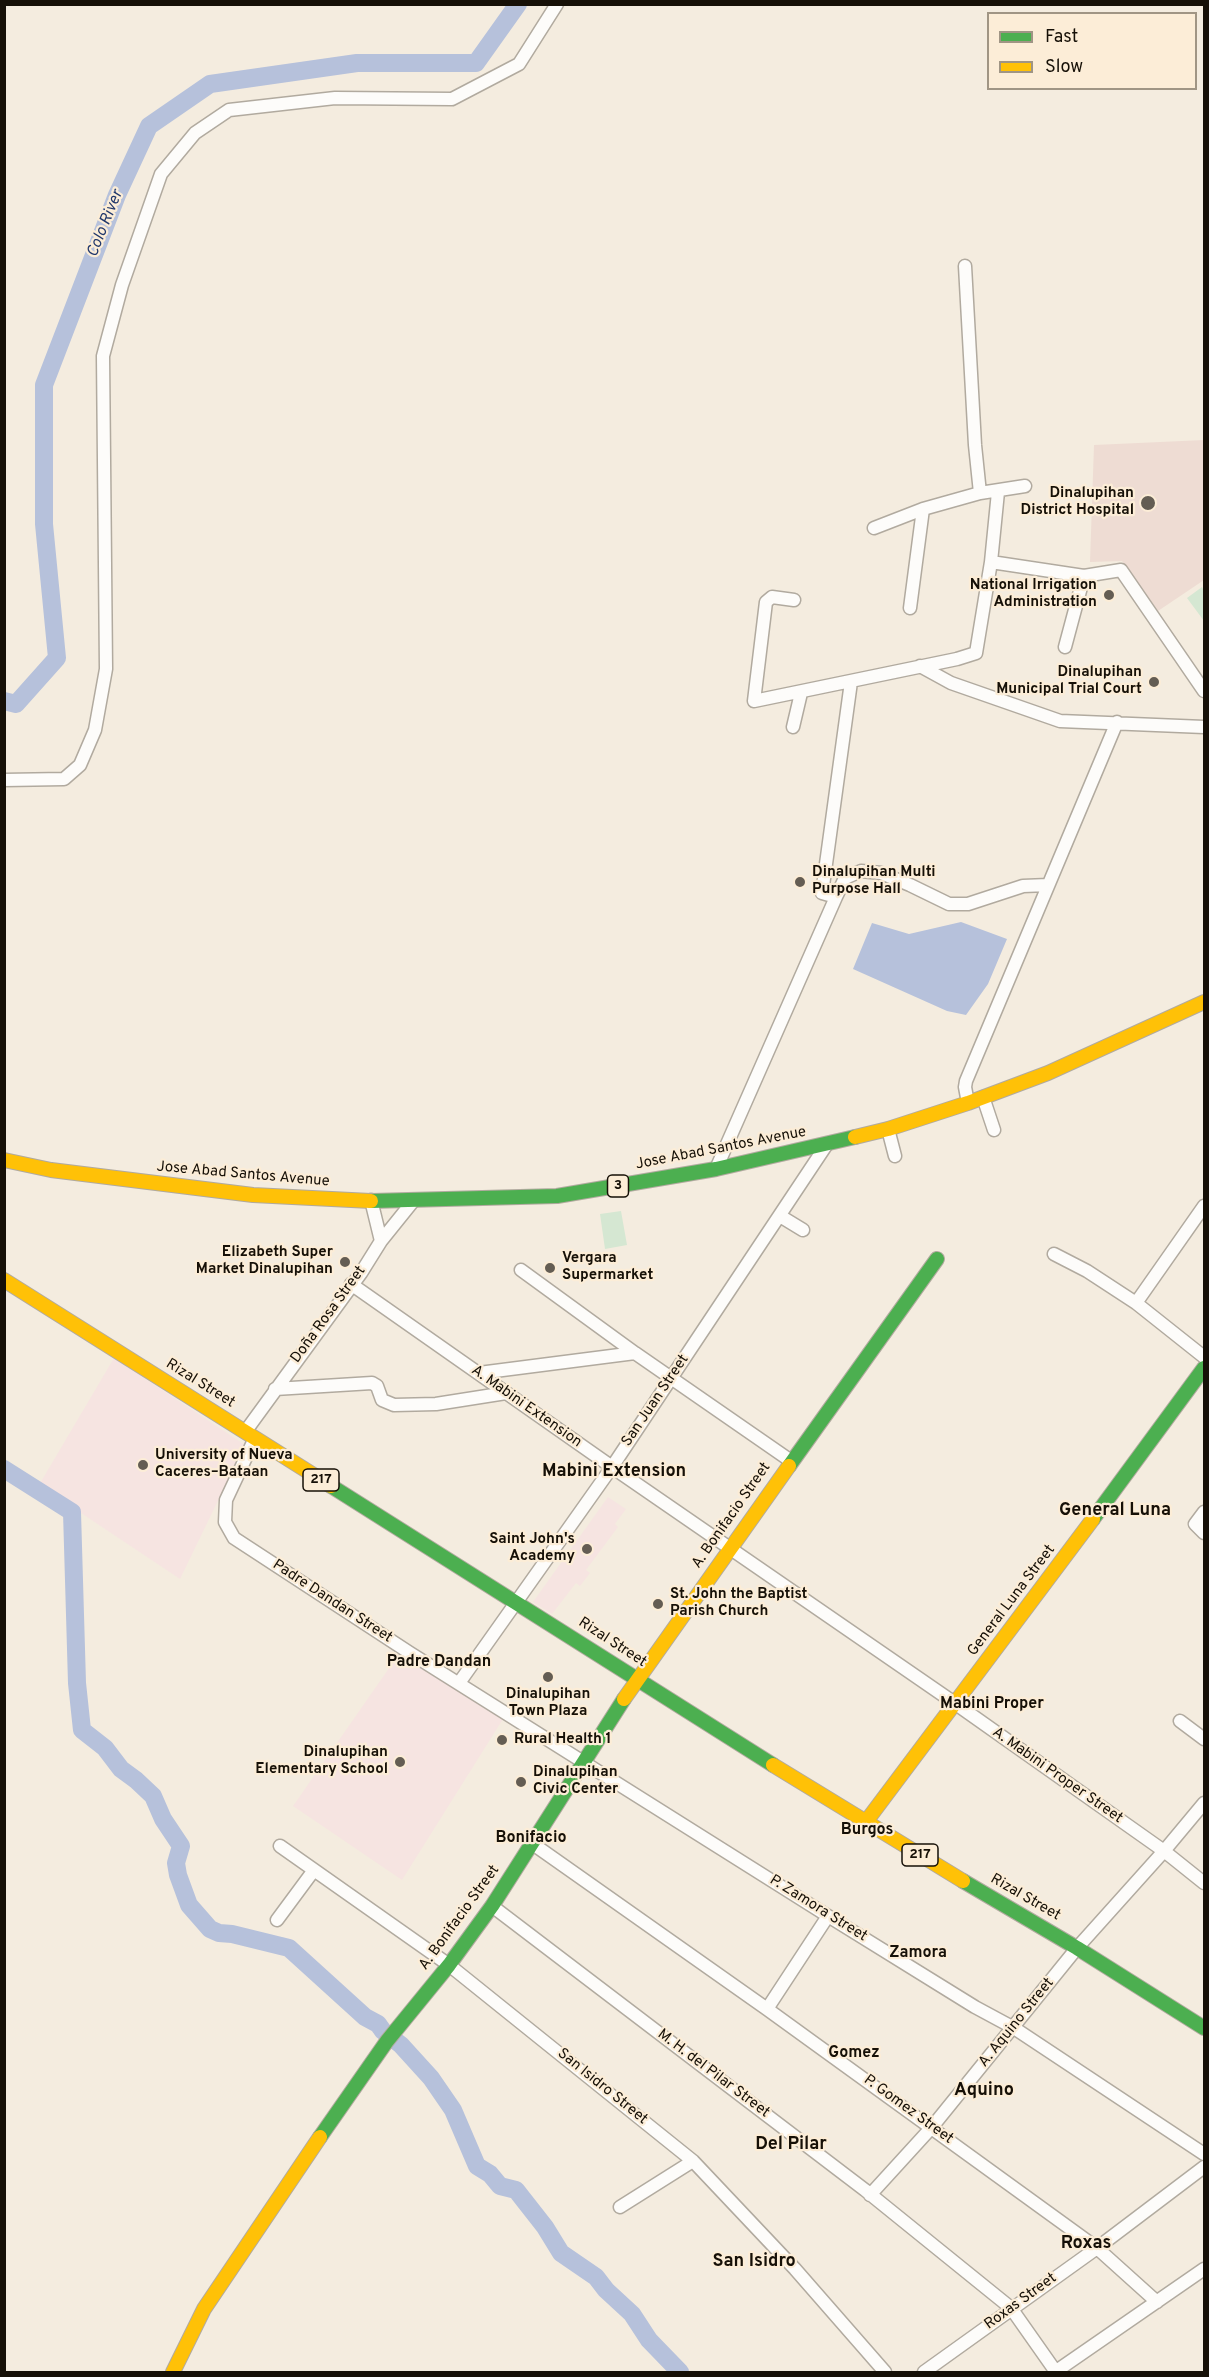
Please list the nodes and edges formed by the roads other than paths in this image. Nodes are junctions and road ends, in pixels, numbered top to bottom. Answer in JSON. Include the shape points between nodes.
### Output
{"nodes":[{"id":1,"x":557,"y":4,"type":"edge"},
{"id":2,"x":965,"y":266,"type":"dead end"},
{"id":3,"x":1025,"y":486,"type":"dead end"},
{"id":4,"x":998,"y":492,"type":"junction"},
{"id":5,"x":980,"y":493,"type":"junction"},
{"id":6,"x":923,"y":509,"type":"junction"},
{"id":7,"x":874,"y":528,"type":"dead end"},
{"id":8,"x":991,"y":562,"type":"junction"},
{"id":9,"x":1084,"y":576,"type":"junction"},
{"id":10,"x":794,"y":600,"type":"dead end"},
{"id":11,"x":910,"y":608,"type":"dead end"},
{"id":12,"x":1065,"y":647,"type":"dead end"},
{"id":13,"x":920,"y":666,"type":"junction"},
{"id":14,"x":851,"y":682,"type":"junction"},
{"id":15,"x":1204,"y":691,"type":"edge"},
{"id":16,"x":801,"y":693,"type":"junction"},
{"id":17,"x":1117,"y":722,"type":"junction"},
{"id":18,"x":793,"y":727,"type":"dead end"},
{"id":19,"x":1204,"y":727,"type":"edge"},
{"id":20,"x":4,"y":780,"type":"edge"},
{"id":21,"x":1048,"y":885,"type":"junction"},
{"id":22,"x":836,"y":897,"type":"junction"},
{"id":23,"x":1204,"y":1002,"type":"edge"},
{"id":24,"x":983,"y":1097,"type":"junction"},
{"id":25,"x":968,"y":1103,"type":"junction"},
{"id":26,"x":888,"y":1128,"type":"junction"},
{"id":27,"x":994,"y":1130,"type":"dead end"},
{"id":28,"x":827,"y":1144,"type":"junction"},
{"id":29,"x":896,"y":1156,"type":"dead end"},
{"id":30,"x":4,"y":1160,"type":"edge"},
{"id":31,"x":716,"y":1169,"type":"junction"},
{"id":32,"x":370,"y":1200,"type":"junction"},
{"id":33,"x":414,"y":1200,"type":"junction"},
{"id":34,"x":1204,"y":1206,"type":"edge"},
{"id":35,"x":780,"y":1216,"type":"junction"},
{"id":36,"x":803,"y":1230,"type":"dead end"},
{"id":37,"x":381,"y":1240,"type":"junction"},
{"id":38,"x":1054,"y":1254,"type":"dead end"},
{"id":39,"x":937,"y":1259,"type":"dead end"},
{"id":40,"x":521,"y":1270,"type":"dead end"},
{"id":41,"x":4,"y":1280,"type":"edge"},
{"id":42,"x":351,"y":1284,"type":"junction"},
{"id":43,"x":1136,"y":1303,"type":"junction"},
{"id":44,"x":635,"y":1353,"type":"junction"},
{"id":45,"x":1204,"y":1357,"type":"edge"},
{"id":46,"x":1204,"y":1368,"type":"edge"},
{"id":47,"x":479,"y":1373,"type":"junction"},
{"id":48,"x":672,"y":1377,"type":"junction"},
{"id":49,"x":275,"y":1389,"type":"junction"},
{"id":50,"x":506,"y":1394,"type":"junction"},
{"id":51,"x":250,"y":1435,"type":"junction"},
{"id":52,"x":791,"y":1461,"type":"junction"},
{"id":53,"x":612,"y":1467,"type":"junction"},
{"id":54,"x":1204,"y":1512,"type":"edge"},
{"id":55,"x":1204,"y":1533,"type":"edge"},
{"id":56,"x":732,"y":1548,"type":"junction"},
{"id":57,"x":516,"y":1603,"type":"junction"},
{"id":58,"x":638,"y":1679,"type":"junction"},
{"id":59,"x":459,"y":1683,"type":"junction"},
{"id":60,"x":956,"y":1704,"type":"junction"},
{"id":61,"x":1180,"y":1721,"type":"dead end"},
{"id":62,"x":1204,"y":1739,"type":"edge"},
{"id":63,"x":583,"y":1761,"type":"junction"},
{"id":64,"x":1204,"y":1803,"type":"edge"},
{"id":65,"x":865,"y":1823,"type":"junction"},
{"id":66,"x":533,"y":1844,"type":"junction"},
{"id":67,"x":280,"y":1846,"type":"dead end"},
{"id":68,"x":1164,"y":1851,"type":"junction"},
{"id":69,"x":314,"y":1870,"type":"junction"},
{"id":70,"x":1204,"y":1883,"type":"edge"},
{"id":71,"x":492,"y":1906,"type":"junction"},
{"id":72,"x":828,"y":1916,"type":"junction"},
{"id":73,"x":277,"y":1920,"type":"dead end"},
{"id":74,"x":1077,"y":1948,"type":"junction"},
{"id":75,"x":449,"y":1965,"type":"junction"},
{"id":76,"x":767,"y":2009,"type":"junction"},
{"id":77,"x":1014,"y":2028,"type":"junction"},
{"id":78,"x":1204,"y":2028,"type":"edge"},
{"id":79,"x":932,"y":2127,"type":"junction"},
{"id":80,"x":1204,"y":2154,"type":"edge"},
{"id":81,"x":693,"y":2160,"type":"junction"},
{"id":82,"x":1204,"y":2167,"type":"edge"},
{"id":83,"x":870,"y":2195,"type":"junction"},
{"id":84,"x":620,"y":2206,"type":"dead end"},
{"id":85,"x":1097,"y":2248,"type":"junction"},
{"id":86,"x":1204,"y":2269,"type":"edge"},
{"id":87,"x":1157,"y":2302,"type":"junction"},
{"id":88,"x":1011,"y":2308,"type":"junction"},
{"id":89,"x":1056,"y":2372,"type":"edge"},
{"id":90,"x":173,"y":2373,"type":"edge"},
{"id":91,"x":885,"y":2373,"type":"edge"},
{"id":92,"x":924,"y":2373,"type":"edge"}],
"edges":[{"from":1,"to":20,"type":"street","via":[[519,64],[452,99],[335,98],[229,110],[195,133],[161,174],[122,285],[103,356],[106,669],[95,730],[80,765],[64,780]]},
{"from":2,"to":5,"type":"street"},
{"from":3,"to":4,"type":"street"},
{"from":4,"to":5,"type":"street"},
{"from":4,"to":8,"type":"street"},
{"from":5,"to":6,"type":"street"},
{"from":6,"to":7,"type":"street"},
{"from":6,"to":11,"type":"street"},
{"from":8,"to":9,"type":"street"},
{"from":8,"to":13,"type":"street","via":[[976,653]]},
{"from":9,"to":12,"type":"street"},
{"from":9,"to":15,"type":"street","via":[[1121,570]]},
{"from":10,"to":16,"type":"street","via":[[772,597],[766,602],[754,701]]},
{"from":13,"to":14,"type":"street"},
{"from":13,"to":17,"type":"street","via":[[951,683],[1060,721]]},
{"from":14,"to":16,"type":"street"},
{"from":14,"to":22,"type":"street","via":[[822,893]]},
{"from":16,"to":18,"type":"street"},
{"from":17,"to":19,"type":"street"},
{"from":17,"to":21,"type":"street"},
{"from":21,"to":22,"type":"street","via":[[1023,886],[968,904],[949,904],[881,873],[861,871],[845,878]]},
{"from":21,"to":25,"type":"street","via":[[966,1081]]},
{"from":22,"to":31,"type":"street"},
{"from":23,"to":24,"type":"main road","name":"Jose Abad Santos Avenue","number":"3","via":[[1094,1054]]},
{"from":24,"to":25,"type":"main road","name":"Jose Abad Santos Avenue","number":"3"},
{"from":24,"to":27,"type":"street"},
{"from":25,"to":26,"type":"main road","name":"Jose Abad Santos Avenue","number":"3"},
{"from":26,"to":28,"type":"main road","name":"Jose Abad Santos Avenue","number":"3"},
{"from":26,"to":29,"type":"street"},
{"from":28,"to":31,"type":"main road","name":"Jose Abad Santos Avenue","number":"3"},
{"from":28,"to":35,"type":"street","name":"San Juan Street"},
{"from":30,"to":32,"type":"main road","name":"Jose Abad Santos Avenue","number":"3","via":[[62,1172],[253,1195]]},
{"from":31,"to":33,"type":"main road","name":"Jose Abad Santos Avenue","number":"3","via":[[557,1196]]},
{"from":32,"to":33,"type":"main road","name":"Jose Abad Santos Avenue","number":"3"},
{"from":32,"to":37,"type":"street"},
{"from":33,"to":37,"type":"street","name":"Doña Rosa Street"},
{"from":34,"to":43,"type":"street"},
{"from":35,"to":36,"type":"street"},
{"from":35,"to":48,"type":"street","name":"San Juan Street"},
{"from":37,"to":42,"type":"street","name":"Doña Rosa Street"},
{"from":38,"to":43,"type":"street"},
{"from":39,"to":52,"type":"main road","name":"A. Bonifacio Street"},
{"from":40,"to":44,"type":"street"},
{"from":41,"to":51,"type":"main road","name":"Rizal Street","number":"217"},
{"from":42,"to":47,"type":"street","name":"A. Mabini Extension"},
{"from":42,"to":49,"type":"street","name":"Doña Rosa Street"},
{"from":43,"to":45,"type":"street"},
{"from":44,"to":47,"type":"street"},
{"from":44,"to":48,"type":"street"},
{"from":46,"to":60,"type":"main road","name":"General Luna Street"},
{"from":47,"to":50,"type":"street","name":"A. Mabini Extension"},
{"from":48,"to":52,"type":"street"},
{"from":48,"to":53,"type":"street","name":"San Juan Street"},
{"from":49,"to":50,"type":"street","via":[[372,1383],[382,1400],[394,1405],[436,1404]]},
{"from":49,"to":51,"type":"street","name":"Doña Rosa Street"},
{"from":50,"to":53,"type":"street","name":"A. Mabini Extension"},
{"from":51,"to":57,"type":"main road","name":"Rizal Street","number":"217"},
{"from":51,"to":59,"type":"street","name":"Padre Dandan Street","via":[[226,1500],[225,1521],[234,1538]]},
{"from":52,"to":56,"type":"main road","name":"A. Bonifacio Street"},
{"from":53,"to":56,"type":"street","name":"A. Mabini Extension"},
{"from":53,"to":57,"type":"street","name":"San Juan Street"},
{"from":54,"to":55,"type":"street","via":[[1195,1524]]},
{"from":56,"to":58,"type":"main road","name":"A. Bonifacio Street"},
{"from":56,"to":60,"type":"street","name":"A. Mabini Proper Street"},
{"from":57,"to":58,"type":"main road","name":"Rizal Street","number":"217"},
{"from":57,"to":59,"type":"street","name":"San Juan Street"},
{"from":58,"to":63,"type":"main road","name":"A. Bonifacio Street"},
{"from":58,"to":65,"type":"main road","name":"Rizal Street","number":"217"},
{"from":59,"to":63,"type":"street","name":"Padre Dandan Street"},
{"from":60,"to":65,"type":"main road","name":"General Luna Street"},
{"from":60,"to":68,"type":"street","name":"A. Mabini Proper Street"},
{"from":61,"to":62,"type":"street"},
{"from":63,"to":66,"type":"main road","name":"A. Bonifacio Street"},
{"from":63,"to":72,"type":"street","name":"P. Zamora Street"},
{"from":64,"to":68,"type":"street","name":"A. Aquino Street"},
{"from":65,"to":74,"type":"main road","name":"Rizal Street","number":"217"},
{"from":66,"to":71,"type":"main road","name":"A. Bonifacio Street"},
{"from":66,"to":76,"type":"street","name":"P. Gomez Street"},
{"from":67,"to":69,"type":"street","name":"San Isidro Street"},
{"from":68,"to":70,"type":"street","name":"A. Mabini Proper Street"},
{"from":68,"to":74,"type":"street","name":"A. Aquino Street"},
{"from":69,"to":73,"type":"street"},
{"from":69,"to":75,"type":"street","name":"San Isidro Street"},
{"from":71,"to":75,"type":"main road","name":"A. Bonifacio Street"},
{"from":71,"to":83,"type":"street","name":"M. H. del Pilar Street"},
{"from":72,"to":76,"type":"street"},
{"from":72,"to":77,"type":"street","name":"P. Zamora Street"},
{"from":74,"to":77,"type":"street","name":"A. Aquino Street"},
{"from":74,"to":78,"type":"main road","name":"Rizal Street","number":"217"},
{"from":75,"to":81,"type":"street","name":"San Isidro Street"},
{"from":75,"to":90,"type":"main road","name":"A. Bonifacio Street","via":[[391,2036],[204,2309]]},
{"from":76,"to":79,"type":"street","name":"P. Gomez Street"},
{"from":77,"to":79,"type":"street","name":"A. Aquino Street"},
{"from":77,"to":80,"type":"street","name":"P. Zamora Street"},
{"from":79,"to":83,"type":"street","name":"A. Aquino Street"},
{"from":79,"to":85,"type":"street","name":"P. Gomez Street"},
{"from":81,"to":84,"type":"street"},
{"from":81,"to":91,"type":"street","name":"San Isidro Street"},
{"from":82,"to":85,"type":"street","name":"Roxas Street"},
{"from":83,"to":88,"type":"street","name":"M. H. del Pilar Street"},
{"from":85,"to":87,"type":"street","name":"P. Gomez Street"},
{"from":85,"to":88,"type":"street","name":"Roxas Street"},
{"from":86,"to":87,"type":"street"},
{"from":87,"to":89,"type":"street"},
{"from":88,"to":89,"type":"street","name":"M. H. del Pilar Street"},
{"from":88,"to":92,"type":"street","name":"Roxas Street"}]}
